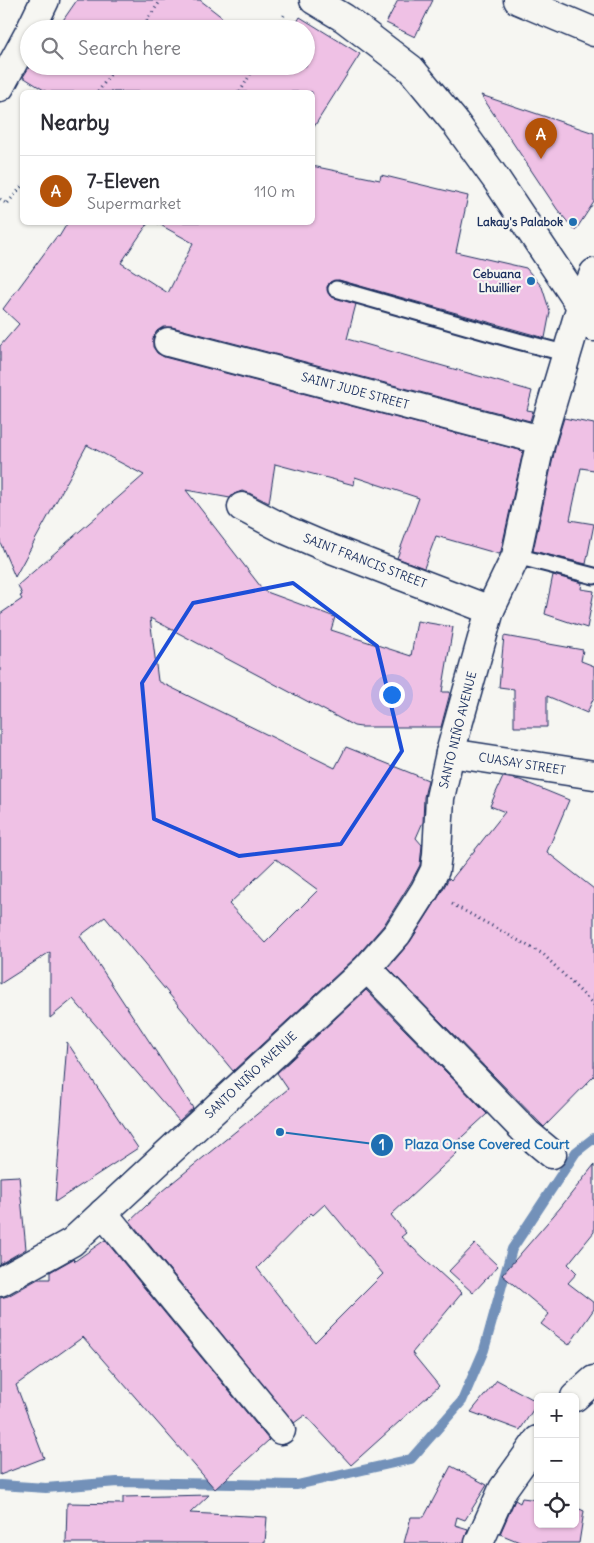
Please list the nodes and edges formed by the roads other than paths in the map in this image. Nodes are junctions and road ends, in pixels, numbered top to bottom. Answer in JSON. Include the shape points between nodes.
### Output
{"nodes":[{"id":1,"x":45,"y":0,"type":"edge"},
{"id":2,"x":314,"y":0,"type":"edge"},
{"id":3,"x":518,"y":0,"type":"edge"},
{"id":4,"x":35,"y":20,"type":"edge"},
{"id":5,"x":594,"y":32,"type":"edge"},
{"id":6,"x":20,"y":50,"type":"edge"},
{"id":7,"x":0,"y":87,"type":"edge"},
{"id":8,"x":594,"y":273,"type":"edge"},
{"id":9,"x":336,"y":289,"type":"dead end"},
{"id":10,"x":588,"y":316,"type":"edge"},
{"id":11,"x":168,"y":342,"type":"dead end"},
{"id":12,"x":568,"y":354,"type":"junction"},
{"id":13,"x":541,"y":440,"type":"junction"},
{"id":14,"x":242,"y":506,"type":"dead end"},
{"id":15,"x":516,"y":556,"type":"junction"},
{"id":16,"x":594,"y":576,"type":"edge"},
{"id":17,"x":490,"y":610,"type":"junction"},
{"id":18,"x":450,"y":753,"type":"junction"},
{"id":19,"x":594,"y":775,"type":"edge"},
{"id":20,"x":367,"y":968,"type":"junction"},
{"id":21,"x":552,"y":1154,"type":"dead end"},
{"id":22,"x":103,"y":1213,"type":"junction"},
{"id":23,"x":0,"y":1282,"type":"edge"},
{"id":24,"x":594,"y":1380,"type":"edge"},
{"id":25,"x":579,"y":1393,"type":"edge"},
{"id":26,"x":281,"y":1430,"type":"dead end"},
{"id":27,"x":534,"y":1446,"type":"edge"},
{"id":28,"x":479,"y":1543,"type":"edge"}],
"edges":[{"from":1,"to":4,"type":"street"},
{"from":2,"to":10,"type":"street","via":[[344,18],[411,69],[486,165]]},
{"from":3,"to":5,"type":"street"},
{"from":6,"to":7,"type":"street"},
{"from":8,"to":10,"type":"street","name":"SANTO NIÑO AVENUE"},
{"from":9,"to":12,"type":"lane"},
{"from":10,"to":12,"type":"street","name":"SANTO NIÑO AVENUE"},
{"from":11,"to":13,"type":"street","name":"SAINT JUDE STREET"},
{"from":12,"to":13,"type":"street","name":"SANTO NIÑO AVENUE"},
{"from":13,"to":15,"type":"street","name":"SANTO NIÑO AVENUE"},
{"from":14,"to":17,"type":"street","name":"SAINT FRANCIS STREET","via":[[304,538]]},
{"from":15,"to":16,"type":"lane"},
{"from":15,"to":17,"type":"street","name":"SANTO NIÑO AVENUE"},
{"from":17,"to":18,"type":"street","name":"SANTO NIÑO AVENUE"},
{"from":18,"to":19,"type":"street","name":"CUASAY STREET"},
{"from":18,"to":20,"type":"street","name":"SANTO NIÑO AVENUE","via":[[440,798],[435,870],[397,934]]},
{"from":20,"to":21,"type":"street","via":[[528,1134]]},
{"from":20,"to":22,"type":"street","name":"SANTO NIÑO AVENUE"},
{"from":22,"to":23,"type":"street","name":"SANTO NIÑO AVENUE","via":[[72,1242]]},
{"from":22,"to":26,"type":"street"},
{"from":24,"to":25,"type":"street"},
{"from":27,"to":28,"type":"street","via":[[503,1489]]}]}
